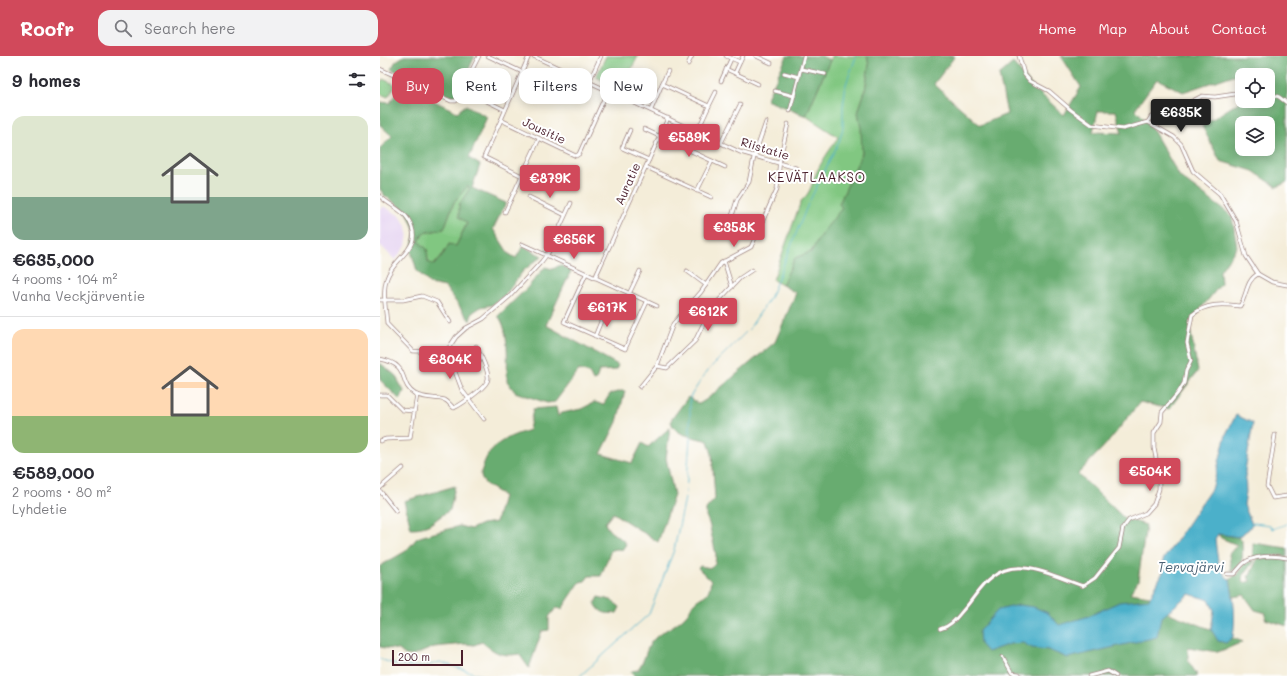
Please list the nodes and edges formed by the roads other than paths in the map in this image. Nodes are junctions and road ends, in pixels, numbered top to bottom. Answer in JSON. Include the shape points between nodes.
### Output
{"nodes":[{"id":1,"x":479,"y":56,"type":"edge"},
{"id":2,"x":488,"y":56,"type":"edge"},
{"id":3,"x":529,"y":56,"type":"edge"},
{"id":4,"x":533,"y":56,"type":"edge"},
{"id":5,"x":601,"y":56,"type":"edge"},
{"id":6,"x":692,"y":56,"type":"edge"},
{"id":7,"x":726,"y":56,"type":"edge"},
{"id":8,"x":743,"y":56,"type":"edge"},
{"id":9,"x":756,"y":56,"type":"edge"},
{"id":10,"x":804,"y":56,"type":"edge"},
{"id":11,"x":1019,"y":56,"type":"edge"},
{"id":12,"x":731,"y":58,"type":"junction"},
{"id":13,"x":740,"y":62,"type":"junction"},
{"id":14,"x":771,"y":63,"type":"dead end"},
{"id":15,"x":688,"y":64,"type":"dead end"},
{"id":16,"x":524,"y":68,"type":"edge"},
{"id":17,"x":559,"y":68,"type":"edge"},
{"id":18,"x":380,"y":69,"type":"edge"},
{"id":19,"x":726,"y":69,"type":"junction"},
{"id":20,"x":801,"y":70,"type":"junction"},
{"id":21,"x":519,"y":71,"type":"edge"},
{"id":22,"x":668,"y":71,"type":"dead end"},
{"id":23,"x":735,"y":73,"type":"junction"},
{"id":24,"x":784,"y":73,"type":"dead end"},
{"id":25,"x":825,"y":74,"type":"dead end"},
{"id":26,"x":592,"y":76,"type":"edge"},
{"id":27,"x":799,"y":77,"type":"junction"},
{"id":28,"x":519,"y":79,"type":"edge"},
{"id":29,"x":721,"y":80,"type":"dead end"},
{"id":30,"x":662,"y":84,"type":"junction"},
{"id":31,"x":758,"y":84,"type":"dead end"},
{"id":32,"x":775,"y":91,"type":"dead end"},
{"id":33,"x":716,"y":92,"type":"dead end"},
{"id":34,"x":1235,"y":94,"type":"edge"},
{"id":35,"x":794,"y":96,"type":"junction"},
{"id":36,"x":1275,"y":96,"type":"edge"},
{"id":37,"x":1287,"y":103,"type":"edge"},
{"id":38,"x":493,"y":104,"type":"edge"},
{"id":39,"x":602,"y":104,"type":"edge"},
{"id":40,"x":638,"y":104,"type":"edge"},
{"id":41,"x":740,"y":105,"type":"dead end"},
{"id":42,"x":709,"y":106,"type":"junction"},
{"id":43,"x":505,"y":110,"type":"junction"},
{"id":44,"x":651,"y":110,"type":"junction"},
{"id":45,"x":790,"y":111,"type":"dead end"},
{"id":46,"x":668,"y":118,"type":"junction"},
{"id":47,"x":501,"y":120,"type":"junction"},
{"id":48,"x":766,"y":122,"type":"dead end"},
{"id":49,"x":1148,"y":122,"type":"junction"},
{"id":50,"x":788,"y":124,"type":"dead end"},
{"id":51,"x":644,"y":129,"type":"dead end"},
{"id":52,"x":630,"y":130,"type":"dead end"},
{"id":53,"x":697,"y":132,"type":"junction"},
{"id":54,"x":660,"y":136,"type":"junction"},
{"id":55,"x":539,"y":139,"type":"junction"},
{"id":56,"x":721,"y":143,"type":"junction"},
{"id":57,"x":754,"y":157,"type":"junction"},
{"id":58,"x":649,"y":160,"type":"junction"},
{"id":59,"x":712,"y":160,"type":"junction"},
{"id":60,"x":781,"y":164,"type":"junction"},
{"id":61,"x":646,"y":167,"type":"junction"},
{"id":62,"x":725,"y":167,"type":"dead end"},
{"id":63,"x":796,"y":168,"type":"dead end"},
{"id":64,"x":522,"y":176,"type":"junction"},
{"id":65,"x":697,"y":191,"type":"junction"},
{"id":66,"x":380,"y":196,"type":"edge"},
{"id":67,"x":529,"y":197,"type":"dead end"},
{"id":68,"x":711,"y":197,"type":"dead end"},
{"id":69,"x":571,"y":203,"type":"dead end"},
{"id":70,"x":505,"y":212,"type":"dead end"},
{"id":71,"x":565,"y":215,"type":"junction"},
{"id":72,"x":732,"y":216,"type":"dead end"},
{"id":73,"x":522,"y":244,"type":"dead end"},
{"id":74,"x":546,"y":255,"type":"junction"},
{"id":75,"x":724,"y":261,"type":"junction"},
{"id":76,"x":752,"y":270,"type":"dead end"},
{"id":77,"x":640,"y":271,"type":"dead end"},
{"id":78,"x":687,"y":272,"type":"dead end"},
{"id":79,"x":586,"y":274,"type":"junction"},
{"id":80,"x":1258,"y":274,"type":"junction"},
{"id":81,"x":596,"y":278,"type":"junction"},
{"id":82,"x":706,"y":285,"type":"junction"},
{"id":83,"x":1287,"y":285,"type":"edge"},
{"id":84,"x":732,"y":286,"type":"junction"},
{"id":85,"x":629,"y":294,"type":"junction"},
{"id":86,"x":380,"y":300,"type":"edge"},
{"id":87,"x":386,"y":300,"type":"junction"},
{"id":88,"x":647,"y":302,"type":"junction"},
{"id":89,"x":657,"y":306,"type":"dead end"},
{"id":90,"x":604,"y":314,"type":"dead end"},
{"id":91,"x":450,"y":322,"type":"dead end"},
{"id":92,"x":595,"y":336,"type":"junction"},
{"id":93,"x":476,"y":346,"type":"dead end"},
{"id":94,"x":446,"y":352,"type":"junction"},
{"id":95,"x":380,"y":359,"type":"edge"},
{"id":96,"x":657,"y":366,"type":"junction"},
{"id":97,"x":640,"y":386,"type":"dead end"},
{"id":98,"x":380,"y":395,"type":"edge"},
{"id":99,"x":417,"y":395,"type":"junction"},
{"id":100,"x":468,"y":398,"type":"junction"},
{"id":101,"x":413,"y":411,"type":"junction"},
{"id":102,"x":484,"y":419,"type":"dead end"},
{"id":103,"x":1276,"y":436,"type":"dead end"},
{"id":104,"x":380,"y":441,"type":"edge"},
{"id":105,"x":403,"y":468,"type":"dead end"},
{"id":106,"x":380,"y":488,"type":"edge"},
{"id":107,"x":380,"y":491,"type":"edge"},
{"id":108,"x":1287,"y":496,"type":"edge"},
{"id":109,"x":396,"y":511,"type":"dead end"},
{"id":110,"x":1287,"y":558,"type":"edge"},
{"id":111,"x":1227,"y":574,"type":"dead end"},
{"id":112,"x":940,"y":629,"type":"dead end"},
{"id":113,"x":1003,"y":657,"type":"dead end"},
{"id":114,"x":1020,"y":676,"type":"edge"},
{"id":115,"x":1089,"y":676,"type":"edge"},
{"id":116,"x":1116,"y":676,"type":"edge"}],
"edges":[{"from":1,"to":18,"type":"street","via":[[456,101]]},
{"from":2,"to":21,"type":"street"},
{"from":3,"to":16,"type":"street"},
{"from":4,"to":17,"type":"street","name":"Riistatie"},
{"from":5,"to":26,"type":"street"},
{"from":6,"to":15,"type":"street"},
{"from":7,"to":12,"type":"street"},
{"from":8,"to":13,"type":"street"},
{"from":9,"to":14,"type":"street"},
{"from":10,"to":20,"type":"street"},
{"from":11,"to":49,"type":"street","via":[[1024,74],[1030,81],[1049,91],[1092,125],[1123,129]]},
{"from":12,"to":13,"type":"street"},
{"from":12,"to":19,"type":"street"},
{"from":13,"to":23,"type":"street"},
{"from":19,"to":23,"type":"street"},
{"from":19,"to":29,"type":"street"},
{"from":20,"to":25,"type":"street"},
{"from":20,"to":27,"type":"street"},
{"from":22,"to":30,"type":"street"},
{"from":23,"to":31,"type":"street"},
{"from":24,"to":27,"type":"street"},
{"from":27,"to":35,"type":"street"},
{"from":28,"to":43,"type":"street"},
{"from":30,"to":42,"type":"street"},
{"from":30,"to":44,"type":"street"},
{"from":32,"to":35,"type":"street"},
{"from":33,"to":42,"type":"street"},
{"from":34,"to":49,"type":"street","via":[[1202,96],[1180,108],[1159,113]]},
{"from":35,"to":45,"type":"street"},
{"from":36,"to":37,"type":"street"},
{"from":38,"to":43,"type":"street"},
{"from":39,"to":55,"type":"street","name":"Jousitie","via":[[578,155]]},
{"from":40,"to":44,"type":"street","name":"Riistatie"},
{"from":41,"to":56,"type":"street"},
{"from":42,"to":53,"type":"street"},
{"from":43,"to":47,"type":"street"},
{"from":44,"to":46,"type":"street","name":"Riistatie"},
{"from":46,"to":53,"type":"street","name":"Riistatie"},
{"from":46,"to":54,"type":"street","name":"Auratie"},
{"from":47,"to":55,"type":"street","name":"Jousitie"},
{"from":47,"to":64,"type":"street","via":[[484,156]]},
{"from":48,"to":57,"type":"street"},
{"from":49,"to":80,"type":"street","via":[[1174,136],[1181,144],[1193,171],[1220,194],[1236,221],[1246,256]]},
{"from":50,"to":60,"type":"street"},
{"from":51,"to":54,"type":"street"},
{"from":52,"to":58,"type":"street","via":[[622,148]]},
{"from":53,"to":56,"type":"street","name":"Riistatie"},
{"from":54,"to":58,"type":"street","name":"Auratie"},
{"from":54,"to":59,"type":"street"},
{"from":55,"to":64,"type":"street"},
{"from":56,"to":57,"type":"street","name":"Riistatie"},
{"from":57,"to":60,"type":"street","name":"Riistatie"},
{"from":57,"to":72,"type":"street","via":[[749,182],[737,200]]},
{"from":58,"to":61,"type":"street","name":"Auratie"},
{"from":59,"to":62,"type":"street"},
{"from":59,"to":65,"type":"street"},
{"from":60,"to":63,"type":"street","name":"Riistatie"},
{"from":60,"to":75,"type":"street","via":[[777,189],[751,247]]},
{"from":61,"to":65,"type":"street"},
{"from":61,"to":81,"type":"street","name":"Auratie"},
{"from":64,"to":70,"type":"street"},
{"from":65,"to":68,"type":"street"},
{"from":66,"to":87,"type":"street","via":[[404,214],[412,230],[408,252],[388,275]]},
{"from":67,"to":71,"type":"street"},
{"from":69,"to":71,"type":"street"},
{"from":71,"to":74,"type":"street"},
{"from":73,"to":74,"type":"street"},
{"from":74,"to":79,"type":"street"},
{"from":74,"to":94,"type":"street","via":[[510,296],[483,319],[461,332]]},
{"from":75,"to":82,"type":"street"},
{"from":75,"to":84,"type":"street"},
{"from":76,"to":84,"type":"street"},
{"from":77,"to":85,"type":"street"},
{"from":78,"to":82,"type":"street"},
{"from":79,"to":81,"type":"street"},
{"from":79,"to":92,"type":"street","via":[[564,322]]},
{"from":80,"to":83,"type":"street","via":[[1272,282]]},
{"from":80,"to":112,"type":"street","via":[[1251,279],[1240,306],[1213,304],[1199,308],[1192,315],[1187,343],[1191,361],[1184,383],[1162,412],[1161,422],[1154,433],[1159,474],[1154,504],[1146,513],[1129,520],[1123,528],[1119,548],[1095,578],[1083,586],[1036,569],[1011,568],[990,578],[958,617],[948,627]]},
{"from":81,"to":85,"type":"street"},
{"from":82,"to":96,"type":"street","via":[[673,324]]},
{"from":84,"to":96,"type":"street","via":[[708,314],[695,341],[683,355],[667,368]]},
{"from":85,"to":88,"type":"street"},
{"from":86,"to":87,"type":"street"},
{"from":87,"to":91,"type":"street","via":[[422,296],[437,302]]},
{"from":87,"to":94,"type":"street","via":[[387,324],[409,349],[416,352]]},
{"from":88,"to":89,"type":"street"},
{"from":88,"to":92,"type":"street","via":[[625,349]]},
{"from":90,"to":92,"type":"street"},
{"from":93,"to":100,"type":"street","via":[[488,378],[486,384]]},
{"from":94,"to":100,"type":"street","via":[[459,384]]},
{"from":95,"to":99,"type":"street","via":[[398,365],[410,390]]},
{"from":96,"to":97,"type":"street"},
{"from":98,"to":101,"type":"street","via":[[386,395],[402,410]]},
{"from":99,"to":100,"type":"street","via":[[444,400],[454,408]]},
{"from":99,"to":101,"type":"street"},
{"from":100,"to":102,"type":"street"},
{"from":101,"to":104,"type":"street","via":[[410,438]]},
{"from":103,"to":108,"type":"street","via":[[1267,486],[1273,498]]},
{"from":105,"to":106,"type":"street"},
{"from":107,"to":109,"type":"street"},
{"from":110,"to":111,"type":"street","via":[[1253,559],[1243,564],[1234,574]]},
{"from":113,"to":114,"type":"street","via":[[1012,673]]},
{"from":115,"to":116,"type":"street","via":[[1108,671]]}]}
